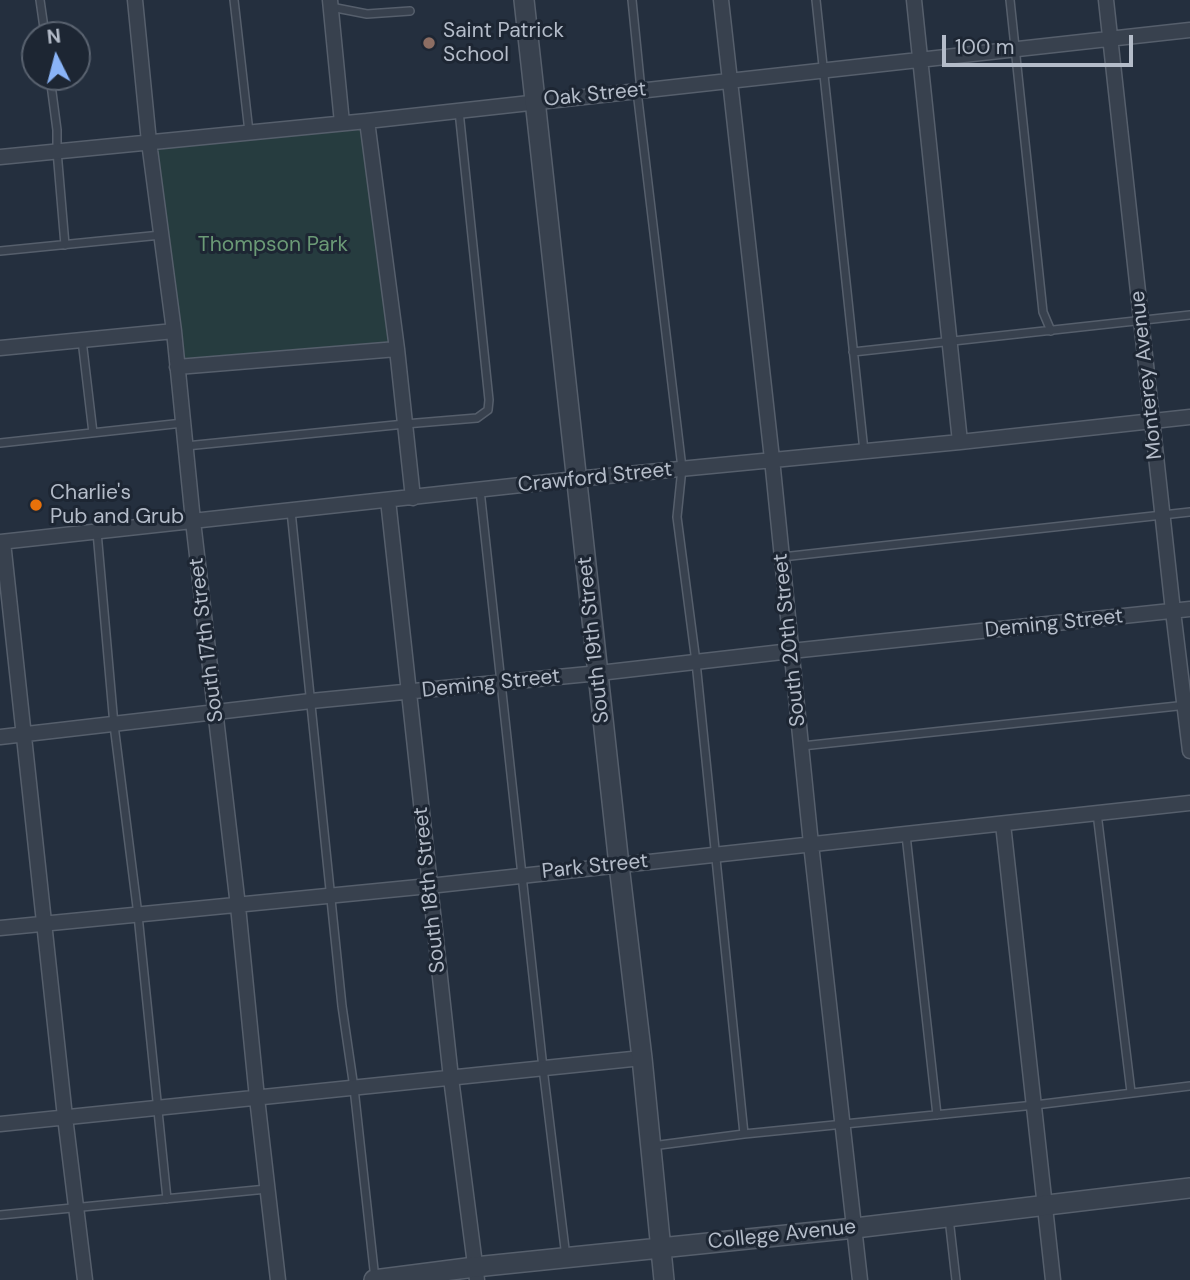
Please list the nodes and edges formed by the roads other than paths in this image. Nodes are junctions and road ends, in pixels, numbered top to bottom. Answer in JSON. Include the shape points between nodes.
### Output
{"nodes":[{"id":1,"x":40,"y":0,"type":"edge"},
{"id":2,"x":135,"y":0,"type":"edge"},
{"id":3,"x":234,"y":0,"type":"edge"},
{"id":4,"x":524,"y":0,"type":"edge"},
{"id":5,"x":632,"y":0,"type":"edge"},
{"id":6,"x":721,"y":0,"type":"edge"},
{"id":7,"x":816,"y":0,"type":"edge"},
{"id":8,"x":914,"y":0,"type":"edge"},
{"id":9,"x":1010,"y":0,"type":"edge"},
{"id":10,"x":1106,"y":0,"type":"edge"},
{"id":11,"x":330,"y":4,"type":"edge"},
{"id":12,"x":411,"y":11,"type":"dead end"},
{"id":13,"x":43,"y":21,"type":"edge"},
{"id":14,"x":1190,"y":30,"type":"edge"},
{"id":15,"x":1110,"y":38,"type":"junction"},
{"id":16,"x":1015,"y":50,"type":"junction"},
{"id":17,"x":920,"y":59,"type":"junction"},
{"id":18,"x":823,"y":71,"type":"junction"},
{"id":19,"x":730,"y":80,"type":"junction"},
{"id":20,"x":639,"y":90,"type":"junction"},
{"id":21,"x":52,"y":91,"type":"edge"},
{"id":22,"x":535,"y":101,"type":"junction"},
{"id":23,"x":459,"y":110,"type":"junction"},
{"id":24,"x":367,"y":121,"type":"junction"},
{"id":25,"x":342,"y":123,"type":"junction"},
{"id":26,"x":249,"y":132,"type":"junction"},
{"id":27,"x":149,"y":142,"type":"junction"},
{"id":28,"x":57,"y":151,"type":"junction"},
{"id":29,"x":0,"y":157,"type":"edge"},
{"id":30,"x":161,"y":235,"type":"junction"},
{"id":31,"x":65,"y":246,"type":"junction"},
{"id":32,"x":0,"y":251,"type":"edge"},
{"id":33,"x":1190,"y":316,"type":"edge"},
{"id":34,"x":1142,"y":321,"type":"junction"},
{"id":35,"x":173,"y":331,"type":"junction"},
{"id":36,"x":1051,"y":331,"type":"junction"},
{"id":37,"x":82,"y":340,"type":"junction"},
{"id":38,"x":950,"y":342,"type":"junction"},
{"id":39,"x":0,"y":348,"type":"edge"},
{"id":40,"x":397,"y":349,"type":"junction"},
{"id":41,"x":853,"y":352,"type":"junction"},
{"id":42,"x":177,"y":367,"type":"junction"},
{"id":43,"x":1190,"y":417,"type":"edge"},
{"id":44,"x":1153,"y":422,"type":"junction"},
{"id":45,"x":183,"y":423,"type":"junction"},
{"id":46,"x":405,"y":424,"type":"junction"},
{"id":47,"x":93,"y":433,"type":"junction"},
{"id":48,"x":960,"y":442,"type":"junction"},
{"id":49,"x":0,"y":443,"type":"edge"},
{"id":50,"x":185,"y":446,"type":"junction"},
{"id":51,"x":864,"y":451,"type":"junction"},
{"id":52,"x":772,"y":459,"type":"junction"},
{"id":53,"x":682,"y":468,"type":"junction"},
{"id":54,"x":576,"y":479,"type":"junction"},
{"id":55,"x":480,"y":490,"type":"junction"},
{"id":56,"x":413,"y":498,"type":"junction"},
{"id":57,"x":388,"y":500,"type":"junction"},
{"id":58,"x":290,"y":511,"type":"junction"},
{"id":59,"x":1190,"y":512,"type":"edge"},
{"id":60,"x":1163,"y":515,"type":"junction"},
{"id":61,"x":193,"y":521,"type":"junction"},
{"id":62,"x":97,"y":531,"type":"junction"},
{"id":63,"x":1,"y":542,"type":"edge"},
{"id":64,"x":782,"y":557,"type":"junction"},
{"id":65,"x":1190,"y":609,"type":"edge"},
{"id":66,"x":1173,"y":611,"type":"junction"},
{"id":67,"x":791,"y":651,"type":"junction"},
{"id":68,"x":696,"y":662,"type":"junction"},
{"id":69,"x":598,"y":673,"type":"junction"},
{"id":70,"x":501,"y":683,"type":"junction"},
{"id":71,"x":408,"y":692,"type":"junction"},
{"id":72,"x":311,"y":701,"type":"junction"},
{"id":73,"x":1187,"y":705,"type":"edge"},
{"id":74,"x":215,"y":713,"type":"junction"},
{"id":75,"x":114,"y":725,"type":"junction"},
{"id":76,"x":24,"y":735,"type":"junction"},
{"id":77,"x":0,"y":737,"type":"edge"},
{"id":78,"x":801,"y":746,"type":"junction"},
{"id":79,"x":1190,"y":751,"type":"edge"},
{"id":80,"x":1190,"y":803,"type":"edge"},
{"id":81,"x":1097,"y":813,"type":"junction"},
{"id":82,"x":1003,"y":824,"type":"junction"},
{"id":83,"x":906,"y":834,"type":"junction"},
{"id":84,"x":811,"y":844,"type":"junction"},
{"id":85,"x":716,"y":854,"type":"junction"},
{"id":86,"x":619,"y":865,"type":"junction"},
{"id":87,"x":522,"y":876,"type":"junction"},
{"id":88,"x":429,"y":886,"type":"junction"},
{"id":89,"x":331,"y":896,"type":"junction"},
{"id":90,"x":237,"y":906,"type":"junction"},
{"id":91,"x":138,"y":915,"type":"junction"},
{"id":92,"x":44,"y":923,"type":"junction"},
{"id":93,"x":0,"y":928,"type":"edge"},
{"id":94,"x":642,"y":1058,"type":"junction"},
{"id":95,"x":543,"y":1068,"type":"junction"},
{"id":96,"x":451,"y":1078,"type":"junction"},
{"id":97,"x":1190,"y":1086,"type":"edge"},
{"id":98,"x":354,"y":1088,"type":"junction"},
{"id":99,"x":1131,"y":1092,"type":"junction"},
{"id":100,"x":257,"y":1098,"type":"junction"},
{"id":101,"x":1035,"y":1105,"type":"junction"},
{"id":102,"x":158,"y":1107,"type":"junction"},
{"id":103,"x":937,"y":1115,"type":"junction"},
{"id":104,"x":65,"y":1117,"type":"junction"},
{"id":105,"x":0,"y":1124,"type":"edge"},
{"id":106,"x":843,"y":1124,"type":"junction"},
{"id":107,"x":744,"y":1134,"type":"junction"},
{"id":108,"x":651,"y":1146,"type":"junction"},
{"id":109,"x":1190,"y":1188,"type":"edge"},
{"id":110,"x":267,"y":1189,"type":"junction"},
{"id":111,"x":167,"y":1199,"type":"junction"},
{"id":112,"x":1045,"y":1204,"type":"junction"},
{"id":113,"x":76,"y":1208,"type":"junction"},
{"id":114,"x":0,"y":1215,"type":"edge"},
{"id":115,"x":948,"y":1217,"type":"junction"},
{"id":116,"x":855,"y":1228,"type":"junction"},
{"id":117,"x":661,"y":1248,"type":"junction"},
{"id":118,"x":566,"y":1258,"type":"junction"},
{"id":119,"x":476,"y":1274,"type":"edge"},
{"id":120,"x":85,"y":1280,"type":"edge"},
{"id":121,"x":278,"y":1280,"type":"edge"},
{"id":122,"x":374,"y":1280,"type":"edge"},
{"id":123,"x":664,"y":1280,"type":"edge"},
{"id":124,"x":860,"y":1280,"type":"edge"},
{"id":125,"x":956,"y":1280,"type":"edge"},
{"id":126,"x":1054,"y":1280,"type":"edge"}],
"edges":[{"from":1,"to":13,"type":"lane"},
{"from":2,"to":27,"type":"street","name":"South 17th Street"},
{"from":3,"to":26,"type":"lane"},
{"from":4,"to":22,"type":"street","name":"South 19th Street"},
{"from":5,"to":20,"type":"lane"},
{"from":6,"to":19,"type":"street","name":"South 20th Street"},
{"from":7,"to":18,"type":"lane"},
{"from":8,"to":17,"type":"street"},
{"from":9,"to":16,"type":"lane"},
{"from":10,"to":15,"type":"street","name":"Monterey Avenue"},
{"from":11,"to":12,"type":"lane","via":[[367,14]]},
{"from":11,"to":25,"type":"street"},
{"from":14,"to":15,"type":"street","name":"Oak Street"},
{"from":15,"to":16,"type":"street","name":"Oak Street"},
{"from":15,"to":34,"type":"street","name":"Monterey Avenue"},
{"from":16,"to":17,"type":"street","name":"Oak Street"},
{"from":16,"to":36,"type":"lane","via":[[1043,312]]},
{"from":17,"to":18,"type":"street","name":"Oak Street"},
{"from":17,"to":38,"type":"street"},
{"from":18,"to":19,"type":"street","name":"Oak Street"},
{"from":18,"to":41,"type":"lane"},
{"from":19,"to":20,"type":"street","name":"Oak Street"},
{"from":19,"to":52,"type":"street","name":"South 20th Street"},
{"from":20,"to":22,"type":"street","name":"Oak Street"},
{"from":20,"to":53,"type":"lane"},
{"from":21,"to":28,"type":"lane"},
{"from":22,"to":23,"type":"street","name":"Oak Street"},
{"from":22,"to":54,"type":"street","name":"South 19th Street"},
{"from":23,"to":24,"type":"street","name":"Oak Street"},
{"from":23,"to":46,"type":"lane","via":[[488,410],[477,418]]},
{"from":24,"to":25,"type":"street","name":"Oak Street"},
{"from":24,"to":40,"type":"street"},
{"from":25,"to":26,"type":"street","name":"Oak Street"},
{"from":26,"to":27,"type":"street","name":"Oak Street"},
{"from":27,"to":28,"type":"street","name":"Oak Street"},
{"from":27,"to":30,"type":"street","name":"South 17th Street"},
{"from":28,"to":29,"type":"street","name":"Oak Street"},
{"from":28,"to":31,"type":"lane"},
{"from":30,"to":31,"type":"lane"},
{"from":30,"to":35,"type":"street","name":"South 17th Street"},
{"from":31,"to":32,"type":"lane"},
{"from":33,"to":34,"type":"lane"},
{"from":34,"to":36,"type":"lane"},
{"from":34,"to":44,"type":"street","name":"Monterey Avenue"},
{"from":35,"to":37,"type":"street"},
{"from":35,"to":42,"type":"street","name":"South 17th Street"},
{"from":36,"to":38,"type":"lane"},
{"from":37,"to":39,"type":"street"},
{"from":37,"to":47,"type":"lane"},
{"from":38,"to":41,"type":"lane"},
{"from":38,"to":48,"type":"street"},
{"from":40,"to":42,"type":"street"},
{"from":40,"to":46,"type":"street"},
{"from":41,"to":51,"type":"lane"},
{"from":42,"to":45,"type":"street","name":"South 17th Street"},
{"from":43,"to":44,"type":"street","name":"Crawford Street"},
{"from":44,"to":48,"type":"street","name":"Crawford Street"},
{"from":44,"to":60,"type":"street","name":"Monterey Avenue"},
{"from":45,"to":47,"type":"lane"},
{"from":45,"to":50,"type":"street","name":"South 17th Street"},
{"from":46,"to":50,"type":"lane"},
{"from":46,"to":56,"type":"street"},
{"from":47,"to":49,"type":"lane"},
{"from":48,"to":51,"type":"street","name":"Crawford Street"},
{"from":50,"to":61,"type":"street","name":"South 17th Street"},
{"from":51,"to":52,"type":"street","name":"Crawford Street"},
{"from":52,"to":53,"type":"street","name":"Crawford Street"},
{"from":52,"to":64,"type":"street","name":"South 20th Street"},
{"from":53,"to":54,"type":"street","name":"Crawford Street"},
{"from":53,"to":68,"type":"lane","via":[[677,517]]},
{"from":54,"to":55,"type":"street","name":"Crawford Street"},
{"from":54,"to":69,"type":"street","name":"South 19th Street"},
{"from":55,"to":56,"type":"street","name":"Crawford Street"},
{"from":55,"to":70,"type":"lane"},
{"from":56,"to":57,"type":"street","name":"Crawford Street"},
{"from":57,"to":58,"type":"street","name":"Crawford Street"},
{"from":57,"to":71,"type":"street","name":"South 18th Street"},
{"from":58,"to":61,"type":"street","name":"Crawford Street"},
{"from":58,"to":72,"type":"lane"},
{"from":59,"to":60,"type":"lane"},
{"from":60,"to":64,"type":"lane"},
{"from":60,"to":66,"type":"street","name":"Monterey Avenue"},
{"from":61,"to":62,"type":"street","name":"Crawford Street"},
{"from":61,"to":74,"type":"street","name":"South 17th Street"},
{"from":62,"to":63,"type":"street","name":"Crawford Street"},
{"from":62,"to":75,"type":"lane"},
{"from":63,"to":76,"type":"street"},
{"from":64,"to":67,"type":"street","name":"South 20th Street"},
{"from":65,"to":66,"type":"street","name":"Deming Street"},
{"from":66,"to":67,"type":"street","name":"Deming Street"},
{"from":66,"to":73,"type":"street","name":"Monterey Avenue"},
{"from":67,"to":68,"type":"street","name":"Deming Street"},
{"from":67,"to":78,"type":"street","name":"South 20th Street"},
{"from":68,"to":69,"type":"street","name":"Deming Street"},
{"from":68,"to":85,"type":"lane"},
{"from":69,"to":70,"type":"street","name":"Deming Street"},
{"from":69,"to":86,"type":"street","name":"South 19th Street"},
{"from":70,"to":71,"type":"street","name":"Deming Street"},
{"from":70,"to":87,"type":"lane"},
{"from":71,"to":72,"type":"street","name":"Deming Street"},
{"from":71,"to":88,"type":"street","name":"South 18th Street"},
{"from":72,"to":74,"type":"street","name":"Deming Street"},
{"from":72,"to":89,"type":"lane"},
{"from":73,"to":78,"type":"lane"},
{"from":73,"to":79,"type":"street","name":"Monterey Avenue"},
{"from":74,"to":75,"type":"street","name":"Deming Street"},
{"from":74,"to":90,"type":"street","name":"South 17th Street"},
{"from":75,"to":76,"type":"street","name":"Deming Street"},
{"from":75,"to":91,"type":"lane"},
{"from":76,"to":77,"type":"street","name":"Deming Street"},
{"from":76,"to":92,"type":"street"},
{"from":78,"to":84,"type":"street","name":"South 20th Street"},
{"from":80,"to":81,"type":"street","name":"Park Street"},
{"from":81,"to":82,"type":"street","name":"Park Street"},
{"from":81,"to":99,"type":"lane"},
{"from":82,"to":83,"type":"street","name":"Park Street"},
{"from":82,"to":101,"type":"street"},
{"from":83,"to":84,"type":"street","name":"Park Street"},
{"from":83,"to":103,"type":"lane"},
{"from":84,"to":85,"type":"street","name":"Park Street"},
{"from":84,"to":106,"type":"street","name":"South 20th Street"},
{"from":85,"to":86,"type":"street","name":"Park Street"},
{"from":85,"to":107,"type":"lane"},
{"from":86,"to":87,"type":"street","name":"Park Street"},
{"from":86,"to":94,"type":"street","name":"South 19th Street"},
{"from":87,"to":88,"type":"street","name":"Park Street"},
{"from":87,"to":95,"type":"lane"},
{"from":88,"to":89,"type":"street","name":"Park Street"},
{"from":88,"to":96,"type":"street","name":"South 18th Street"},
{"from":89,"to":90,"type":"street","name":"Park Street"},
{"from":89,"to":98,"type":"lane"},
{"from":90,"to":91,"type":"street","name":"Park Street"},
{"from":90,"to":100,"type":"street","name":"South 17th Street"},
{"from":91,"to":92,"type":"street","name":"Park Street"},
{"from":91,"to":102,"type":"lane"},
{"from":92,"to":93,"type":"street","name":"Park Street"},
{"from":92,"to":104,"type":"street"},
{"from":94,"to":95,"type":"street"},
{"from":94,"to":108,"type":"street","name":"South 19th Street"},
{"from":95,"to":96,"type":"street"},
{"from":95,"to":118,"type":"lane"},
{"from":96,"to":98,"type":"street"},
{"from":96,"to":119,"type":"street","name":"South 18th Street"},
{"from":97,"to":99,"type":"lane"},
{"from":98,"to":100,"type":"street"},
{"from":98,"to":122,"type":"lane"},
{"from":99,"to":101,"type":"lane"},
{"from":100,"to":102,"type":"street"},
{"from":100,"to":110,"type":"street","name":"South 17th Street"},
{"from":101,"to":103,"type":"lane"},
{"from":101,"to":112,"type":"street"},
{"from":102,"to":104,"type":"street"},
{"from":102,"to":111,"type":"lane"},
{"from":103,"to":106,"type":"lane"},
{"from":104,"to":105,"type":"street"},
{"from":104,"to":113,"type":"street"},
{"from":106,"to":107,"type":"lane"},
{"from":106,"to":116,"type":"street","name":"South 20th Street"},
{"from":107,"to":108,"type":"lane"},
{"from":108,"to":117,"type":"street","name":"South 19th Street"},
{"from":109,"to":112,"type":"street","name":"College Avenue"},
{"from":110,"to":111,"type":"lane"},
{"from":110,"to":121,"type":"street","name":"South 17th Street"},
{"from":111,"to":113,"type":"lane"},
{"from":112,"to":115,"type":"street","name":"College Avenue"},
{"from":112,"to":126,"type":"street"},
{"from":113,"to":114,"type":"lane"},
{"from":113,"to":120,"type":"street"},
{"from":115,"to":116,"type":"street","name":"College Avenue"},
{"from":115,"to":125,"type":"lane"},
{"from":116,"to":117,"type":"street","name":"College Avenue"},
{"from":116,"to":124,"type":"street","name":"South 20th Street"},
{"from":117,"to":118,"type":"street","name":"College Avenue"},
{"from":117,"to":123,"type":"street","name":"South 19th Street"},
{"from":118,"to":119,"type":"street","name":"College Avenue"},
{"from":119,"to":122,"type":"street","name":"College Avenue"}]}
